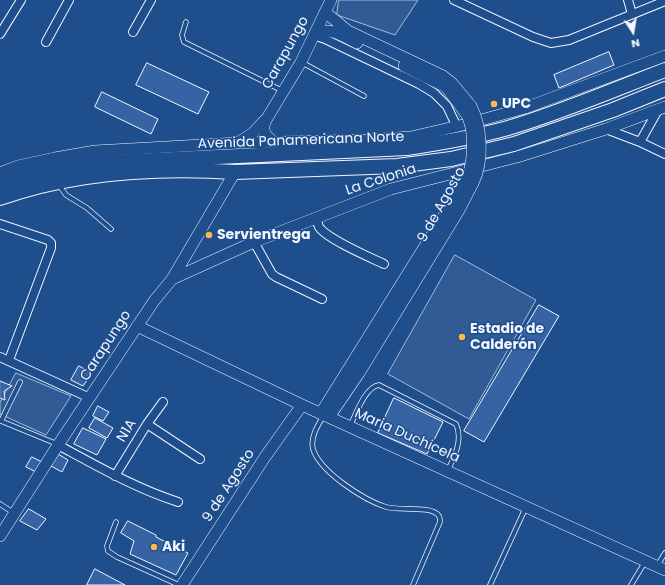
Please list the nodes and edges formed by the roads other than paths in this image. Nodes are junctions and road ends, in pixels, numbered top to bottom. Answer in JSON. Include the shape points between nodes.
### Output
{"nodes":[{"id":1,"x":21,"y":0,"type":"edge"},
{"id":2,"x":69,"y":0,"type":"edge"},
{"id":3,"x":151,"y":0,"type":"edge"},
{"id":4,"x":331,"y":0,"type":"edge"},
{"id":5,"x":454,"y":0,"type":"edge"},
{"id":6,"x":628,"y":0,"type":"edge"},
{"id":7,"x":665,"y":1,"type":"edge"},
{"id":8,"x":325,"y":12,"type":"junction"},
{"id":9,"x":632,"y":14,"type":"junction"},
{"id":10,"x":186,"y":22,"type":"dead end"},
{"id":11,"x":133,"y":32,"type":"dead end"},
{"id":12,"x":0,"y":34,"type":"edge"},
{"id":13,"x":315,"y":34,"type":"junction"},
{"id":14,"x":46,"y":42,"type":"dead end"},
{"id":15,"x":665,"y":56,"type":"edge"},
{"id":16,"x":300,"y":62,"type":"junction"},
{"id":17,"x":665,"y":70,"type":"edge"},
{"id":18,"x":665,"y":89,"type":"edge"},
{"id":19,"x":283,"y":91,"type":"junction"},
{"id":20,"x":364,"y":96,"type":"dead end"},
{"id":21,"x":466,"y":106,"type":"junction"},
{"id":22,"x":662,"y":108,"type":"edge"},
{"id":23,"x":266,"y":120,"type":"junction"},
{"id":24,"x":457,"y":127,"type":"junction"},
{"id":25,"x":606,"y":129,"type":"junction"},
{"id":26,"x":273,"y":142,"type":"junction"},
{"id":27,"x":640,"y":142,"type":"junction"},
{"id":28,"x":238,"y":143,"type":"junction"},
{"id":29,"x":665,"y":154,"type":"edge"},
{"id":30,"x":235,"y":172,"type":"junction"},
{"id":31,"x":0,"y":173,"type":"edge"},
{"id":32,"x":57,"y":182,"type":"junction"},
{"id":33,"x":0,"y":184,"type":"edge"},
{"id":34,"x":0,"y":198,"type":"edge"},
{"id":35,"x":316,"y":218,"type":"junction"},
{"id":36,"x":0,"y":224,"type":"edge"},
{"id":37,"x":111,"y":228,"type":"dead end"},
{"id":38,"x":254,"y":242,"type":"junction"},
{"id":39,"x":384,"y":264,"type":"dead end"},
{"id":40,"x":172,"y":279,"type":"junction"},
{"id":41,"x":322,"y":299,"type":"dead end"},
{"id":42,"x":137,"y":326,"type":"junction"},
{"id":43,"x":0,"y":357,"type":"edge"},
{"id":44,"x":9,"y":360,"type":"junction"},
{"id":45,"x":20,"y":382,"type":"dead end"},
{"id":46,"x":90,"y":398,"type":"junction"},
{"id":47,"x":163,"y":402,"type":"dead end"},
{"id":48,"x":302,"y":405,"type":"junction"},
{"id":49,"x":324,"y":415,"type":"junction"},
{"id":50,"x":147,"y":424,"type":"junction"},
{"id":51,"x":350,"y":427,"type":"junction"},
{"id":52,"x":58,"y":445,"type":"junction"},
{"id":53,"x":200,"y":459,"type":"dead end"},
{"id":54,"x":448,"y":471,"type":"junction"},
{"id":55,"x":115,"y":476,"type":"junction"},
{"id":56,"x":178,"y":502,"type":"dead end"},
{"id":57,"x":0,"y":504,"type":"edge"},
{"id":58,"x":526,"y":507,"type":"junction"},
{"id":59,"x":15,"y":514,"type":"junction"},
{"id":60,"x":116,"y":522,"type":"dead end"},
{"id":61,"x":0,"y":536,"type":"edge"},
{"id":62,"x":665,"y":552,"type":"edge"},
{"id":63,"x":645,"y":562,"type":"junction"},
{"id":64,"x":661,"y":568,"type":"edge"},
{"id":65,"x":181,"y":585,"type":"edge"},
{"id":66,"x":413,"y":585,"type":"edge"},
{"id":67,"x":490,"y":585,"type":"edge"},
{"id":68,"x":631,"y":585,"type":"edge"}],
"edges":[{"from":1,"to":12,"type":"street"},
{"from":2,"to":14,"type":"street"},
{"from":3,"to":11,"type":"street"},
{"from":4,"to":8,"type":"main road","name":"Carapungo"},
{"from":5,"to":9,"type":"street","via":[[551,43],[569,40]]},
{"from":6,"to":9,"type":"street"},
{"from":7,"to":9,"type":"street"},
{"from":8,"to":13,"type":"main road","name":"Carapungo"},
{"from":8,"to":21,"type":"main road","name":"9 de Agosto","via":[[348,31],[444,76],[452,83]]},
{"from":10,"to":19,"type":"lane","via":[[182,35],[184,42]]},
{"from":13,"to":16,"type":"main road","name":"Carapungo"},
{"from":13,"to":21,"type":"main road","name":"9 de Agosto","via":[[323,30],[333,32],[439,82]]},
{"from":13,"to":24,"type":"street","via":[[434,93],[447,106]]},
{"from":15,"to":24,"type":"main road","name":"Avenida Panamericana Norte","via":[[525,108]]},
{"from":16,"to":19,"type":"main road","name":"Carapungo"},
{"from":16,"to":20,"type":"lane"},
{"from":17,"to":33,"type":"highway","name":"Avenida Panamericana Norte","via":[[508,128],[442,143],[407,148],[91,163],[41,172]]},
{"from":18,"to":30,"type":"highway","name":"Avenida Panamericana Norte","via":[[514,144],[451,159],[398,166]]},
{"from":19,"to":23,"type":"main road","name":"Carapungo"},
{"from":21,"to":49,"type":"main road","name":"9 de Agosto","bridge":true,"via":[[472,146],[469,183]]},
{"from":22,"to":25,"type":"main road"},
{"from":22,"to":27,"type":"street"},
{"from":23,"to":26,"type":"main road","via":[[263,128]]},
{"from":23,"to":28,"type":"main road","name":"Carapungo"},
{"from":24,"to":26,"type":"main road","name":"Avenida Panamericana Norte","via":[[411,137]]},
{"from":25,"to":27,"type":"street"},
{"from":25,"to":35,"type":"main road","name":"La Colonia","via":[[517,157],[391,189]]},
{"from":26,"to":28,"type":"main road","name":"Avenida Panamericana Norte"},
{"from":27,"to":29,"type":"street"},
{"from":28,"to":31,"type":"main road","name":"Avenida Panamericana Norte","via":[[95,151],[18,166]]},
{"from":30,"to":32,"type":"highway","name":"Avenida Panamericana Norte","via":[[150,171]]},
{"from":30,"to":40,"type":"main road","name":"Carapungo"},
{"from":32,"to":34,"type":"highway","name":"Avenida Panamericana Norte"},
{"from":32,"to":37,"type":"lane","via":[[66,195]]},
{"from":35,"to":38,"type":"main road","name":"La Colonia"},
{"from":35,"to":39,"type":"street","via":[[323,231],[348,247]]},
{"from":36,"to":44,"type":"street","via":[[51,243]]},
{"from":38,"to":40,"type":"main road","name":"La Colonia"},
{"from":38,"to":41,"type":"street","via":[[276,278]]},
{"from":40,"to":42,"type":"main road","name":"Carapungo"},
{"from":42,"to":46,"type":"main road","name":"Carapungo"},
{"from":42,"to":48,"type":"main road","name":"Maria Duchicela"},
{"from":43,"to":44,"type":"street"},
{"from":44,"to":46,"type":"street"},
{"from":45,"to":52,"type":"lane","via":[[1,421]]},
{"from":46,"to":52,"type":"main road","name":"Carapungo"},
{"from":47,"to":50,"type":"street","name":"N1A"},
{"from":48,"to":49,"type":"main road","name":"Maria Duchicela"},
{"from":48,"to":65,"type":"main road","name":"9 de Agosto"},
{"from":49,"to":51,"type":"main road","name":"Maria Duchicela"},
{"from":49,"to":66,"type":"lane","via":[[314,434],[313,448],[324,468],[333,476],[386,507],[423,509],[438,515],[440,522]]},
{"from":50,"to":53,"type":"street"},
{"from":50,"to":55,"type":"street","name":"N1A"},
{"from":51,"to":54,"type":"main road","name":"Maria Duchicela"},
{"from":51,"to":54,"type":"lane","via":[[363,399],[372,387],[379,385],[456,424],[459,431],[457,448]]},
{"from":52,"to":55,"type":"street"},
{"from":52,"to":59,"type":"main road","name":"Carapungo"},
{"from":54,"to":58,"type":"main road","name":"Maria Duchicela"},
{"from":55,"to":56,"type":"street"},
{"from":57,"to":59,"type":"lane"},
{"from":58,"to":63,"type":"main road","name":"Maria Duchicela"},
{"from":58,"to":67,"type":"lane"},
{"from":59,"to":61,"type":"main road","name":"Carapungo"},
{"from":60,"to":65,"type":"lane","via":[[107,546],[108,551]]},
{"from":62,"to":64,"type":"lane"},
{"from":63,"to":64,"type":"main road","name":"Maria Duchicela"},
{"from":63,"to":68,"type":"lane"}]}
